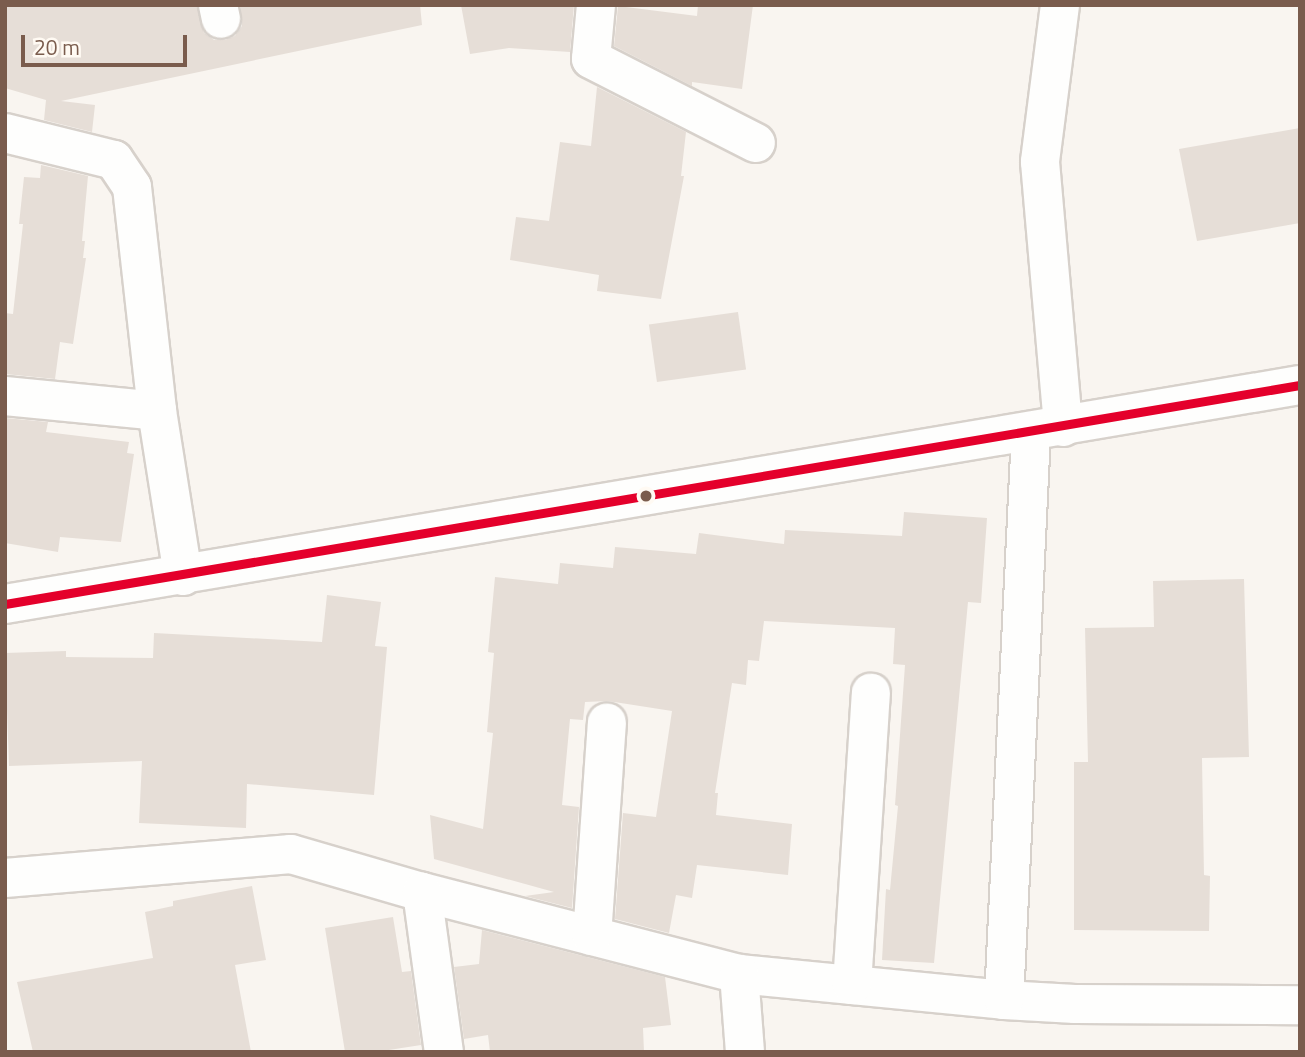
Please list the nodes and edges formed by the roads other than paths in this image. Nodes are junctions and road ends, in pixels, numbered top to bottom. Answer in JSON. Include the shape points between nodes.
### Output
{"nodes":[{"id":1,"x":596,"y":5,"type":"edge"},
{"id":2,"x":1060,"y":5,"type":"edge"},
{"id":3,"x":5,"y":133,"type":"edge"},
{"id":4,"x":757,"y":143,"type":"dead end"},
{"id":5,"x":1300,"y":385,"type":"edge"},
{"id":6,"x":5,"y":396,"type":"edge"},
{"id":7,"x":157,"y":411,"type":"junction"},
{"id":8,"x":1047,"y":430,"type":"junction"},
{"id":9,"x":183,"y":576,"type":"junction"},
{"id":10,"x":5,"y":604,"type":"edge"},
{"id":11,"x":872,"y":693,"type":"dead end"},
{"id":12,"x":607,"y":723,"type":"dead end"},
{"id":13,"x":5,"y":878,"type":"edge"},
{"id":14,"x":422,"y":892,"type":"junction"},
{"id":15,"x":592,"y":936,"type":"junction"},
{"id":16,"x":739,"y":974,"type":"junction"},
{"id":17,"x":852,"y":985,"type":"junction"},
{"id":18,"x":1004,"y":1000,"type":"junction"},
{"id":19,"x":1300,"y":1005,"type":"edge"},
{"id":20,"x":444,"y":1052,"type":"edge"},
{"id":21,"x":745,"y":1052,"type":"edge"}],
"edges":[{"from":1,"to":4,"type":"street","via":[[591,59]]},
{"from":2,"to":8,"type":"street","via":[[1040,162]]},
{"from":3,"to":7,"type":"street","via":[[114,160],[132,187]]},
{"from":5,"to":8,"type":"street"},
{"from":6,"to":7,"type":"street"},
{"from":7,"to":9,"type":"street"},
{"from":8,"to":9,"type":"street"},
{"from":8,"to":18,"type":"street"},
{"from":9,"to":10,"type":"street"},
{"from":11,"to":17,"type":"street"},
{"from":12,"to":15,"type":"street"},
{"from":13,"to":14,"type":"street","via":[[291,855]]},
{"from":14,"to":15,"type":"street"},
{"from":14,"to":20,"type":"street"},
{"from":15,"to":16,"type":"street"},
{"from":16,"to":17,"type":"street"},
{"from":16,"to":21,"type":"street"},
{"from":17,"to":18,"type":"street"},
{"from":18,"to":19,"type":"street"}]}
